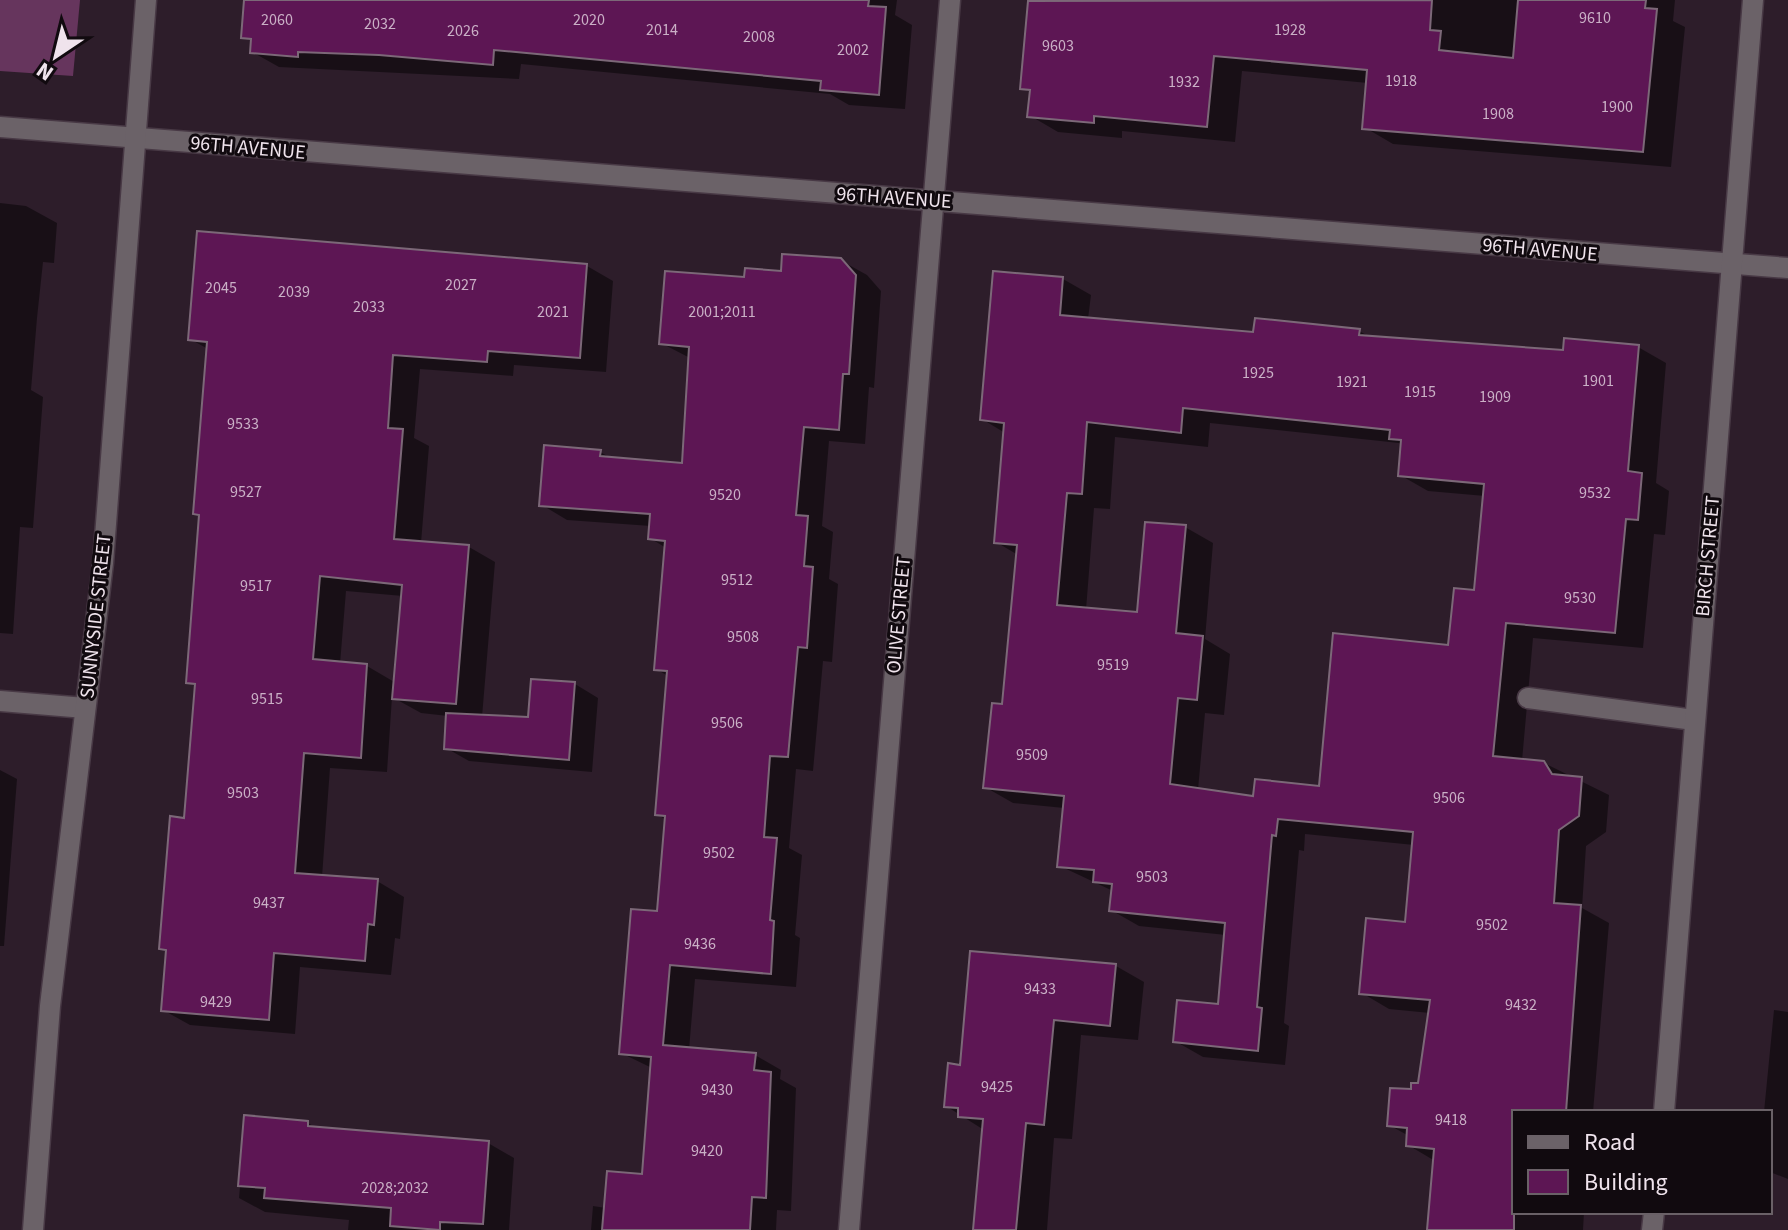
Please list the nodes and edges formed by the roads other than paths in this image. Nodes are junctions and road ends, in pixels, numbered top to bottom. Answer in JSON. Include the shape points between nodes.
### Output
{"nodes":[{"id":1,"x":146,"y":0,"type":"edge"},
{"id":2,"x":950,"y":0,"type":"edge"},
{"id":3,"x":1753,"y":0,"type":"edge"},
{"id":4,"x":0,"y":127,"type":"edge"},
{"id":5,"x":135,"y":137,"type":"junction"},
{"id":6,"x":934,"y":200,"type":"junction"},
{"id":7,"x":1732,"y":264,"type":"junction"},
{"id":8,"x":1788,"y":268,"type":"edge"},
{"id":9,"x":1528,"y":698,"type":"dead end"},
{"id":10,"x":0,"y":701,"type":"edge"},
{"id":11,"x":85,"y":708,"type":"junction"},
{"id":12,"x":1694,"y":720,"type":"junction"},
{"id":13,"x":1664,"y":1110,"type":"edge"},
{"id":14,"x":33,"y":1230,"type":"edge"},
{"id":15,"x":849,"y":1230,"type":"edge"}],
"edges":[{"from":1,"to":5,"type":"street","name":"SUNNYSIDE STREET"},
{"from":2,"to":6,"type":"street","name":"OLIVE STREET"},
{"from":3,"to":7,"type":"street","name":"BIRCH STREET"},
{"from":4,"to":5,"type":"street","name":"96TH AVENUE"},
{"from":5,"to":6,"type":"street","name":"96TH AVENUE"},
{"from":5,"to":11,"type":"street","name":"SUNNYSIDE STREET","via":[[103,563]]},
{"from":6,"to":7,"type":"street","name":"96TH AVENUE"},
{"from":6,"to":15,"type":"street","name":"OLIVE STREET"},
{"from":7,"to":8,"type":"street","name":"96TH AVENUE"},
{"from":7,"to":12,"type":"street","name":"BIRCH STREET"},
{"from":9,"to":12,"type":"street"},
{"from":10,"to":11,"type":"street"},
{"from":11,"to":14,"type":"street","name":"SUNNYSIDE STREET","via":[[50,1006]]},
{"from":12,"to":13,"type":"street","name":"BIRCH STREET"}]}
